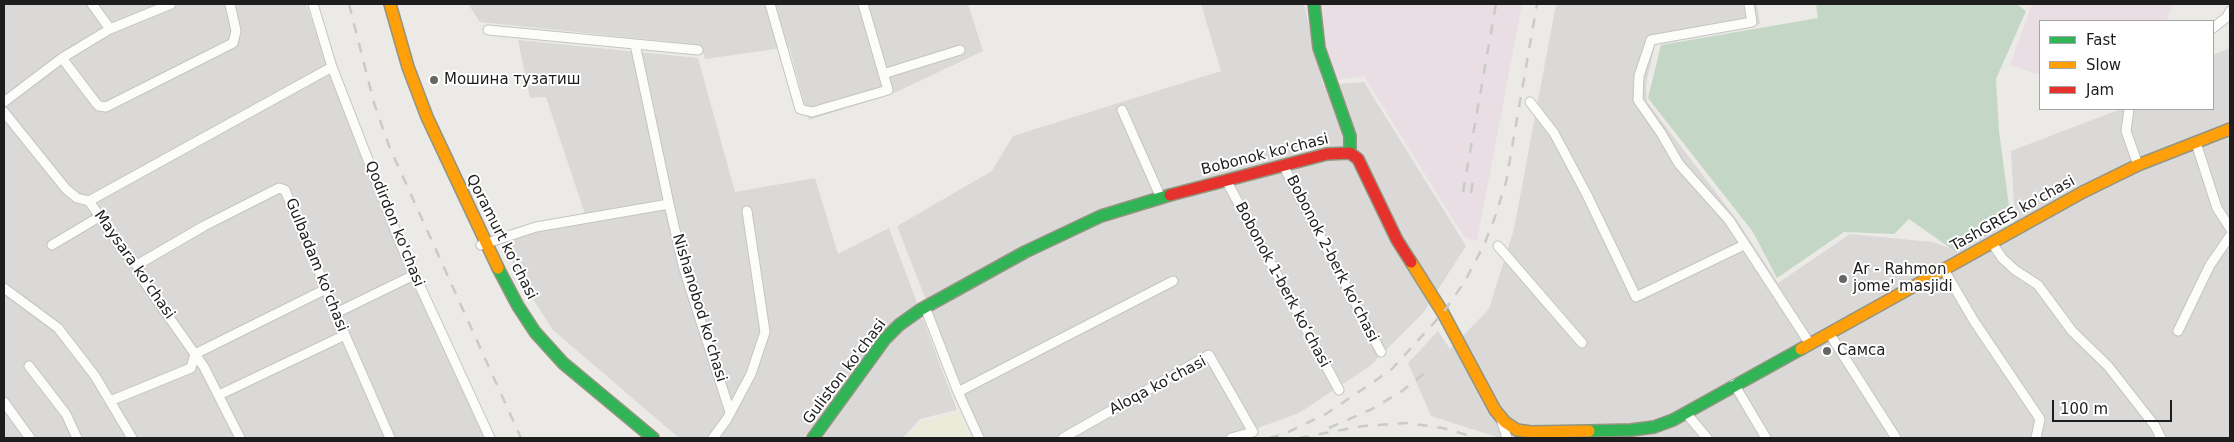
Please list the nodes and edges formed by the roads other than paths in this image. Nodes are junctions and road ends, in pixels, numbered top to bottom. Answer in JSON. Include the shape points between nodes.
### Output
{"nodes":[{"id":1,"x":92,"y":4,"type":"edge"},
{"id":2,"x":171,"y":4,"type":"edge"},
{"id":3,"x":230,"y":4,"type":"edge"},
{"id":4,"x":313,"y":4,"type":"edge"},
{"id":5,"x":386,"y":4,"type":"edge"},
{"id":6,"x":390,"y":4,"type":"edge"},
{"id":7,"x":770,"y":4,"type":"edge"},
{"id":8,"x":863,"y":4,"type":"edge"},
{"id":9,"x":1314,"y":4,"type":"edge"},
{"id":10,"x":1749,"y":4,"type":"edge"},
{"id":11,"x":2230,"y":11,"type":"edge"},
{"id":12,"x":2214,"y":27,"type":"edge"},
{"id":13,"x":110,"y":29,"type":"junction"},
{"id":14,"x":488,"y":30,"type":"dead end"},
{"id":15,"x":635,"y":44,"type":"junction"},
{"id":16,"x":698,"y":50,"type":"dead end"},
{"id":17,"x":960,"y":50,"type":"dead end"},
{"id":18,"x":62,"y":58,"type":"junction"},
{"id":19,"x":332,"y":67,"type":"junction"},
{"id":20,"x":883,"y":74,"type":"junction"},
{"id":21,"x":4,"y":102,"type":"edge"},
{"id":22,"x":1530,"y":102,"type":"dead end"},
{"id":23,"x":1122,"y":110,"type":"dead end"},
{"id":24,"x":2129,"y":110,"type":"edge"},
{"id":25,"x":4,"y":112,"type":"edge"},
{"id":26,"x":2230,"y":129,"type":"edge"},
{"id":27,"x":2196,"y":142,"type":"junction"},
{"id":28,"x":1350,"y":153,"type":"junction"},
{"id":29,"x":1283,"y":165,"type":"junction"},
{"id":30,"x":2138,"y":165,"type":"junction"},
{"id":31,"x":1226,"y":180,"type":"junction"},
{"id":32,"x":1161,"y":198,"type":"junction"},
{"id":33,"x":90,"y":201,"type":"junction"},
{"id":34,"x":669,"y":204,"type":"junction"},
{"id":35,"x":748,"y":212,"type":"dead end"},
{"id":36,"x":99,"y":217,"type":"junction"},
{"id":37,"x":2230,"y":228,"type":"edge"},
{"id":38,"x":2230,"y":236,"type":"edge"},
{"id":39,"x":1992,"y":243,"type":"junction"},
{"id":40,"x":52,"y":245,"type":"dead end"},
{"id":41,"x":483,"y":245,"type":"junction"},
{"id":42,"x":1744,"y":245,"type":"junction"},
{"id":43,"x":1498,"y":246,"type":"dead end"},
{"id":44,"x":137,"y":265,"type":"junction"},
{"id":45,"x":1944,"y":270,"type":"junction"},
{"id":46,"x":414,"y":275,"type":"junction"},
{"id":47,"x":1173,"y":281,"type":"dead end"},
{"id":48,"x":4,"y":288,"type":"edge"},
{"id":49,"x":326,"y":289,"type":"junction"},
{"id":50,"x":925,"y":307,"type":"junction"},
{"id":51,"x":336,"y":313,"type":"junction"},
{"id":52,"x":2178,"y":331,"type":"dead end"},
{"id":53,"x":1829,"y":334,"type":"junction"},
{"id":54,"x":345,"y":335,"type":"junction"},
{"id":55,"x":1582,"y":343,"type":"dead end"},
{"id":56,"x":1810,"y":344,"type":"junction"},
{"id":57,"x":1380,"y":352,"type":"dead end"},
{"id":58,"x":195,"y":354,"type":"junction"},
{"id":59,"x":29,"y":366,"type":"dead end"},
{"id":60,"x":1734,"y":384,"type":"junction"},
{"id":61,"x":1339,"y":390,"type":"dead end"},
{"id":62,"x":958,"y":392,"type":"junction"},
{"id":63,"x":219,"y":395,"type":"junction"},
{"id":64,"x":110,"y":401,"type":"junction"},
{"id":65,"x":4,"y":402,"type":"edge"},
{"id":66,"x":730,"y":412,"type":"junction"},
{"id":67,"x":1686,"y":413,"type":"junction"},
{"id":68,"x":1500,"y":416,"type":"junction"},
{"id":69,"x":1516,"y":434,"type":"edge"},
{"id":70,"x":30,"y":438,"type":"edge"},
{"id":71,"x":77,"y":438,"type":"edge"},
{"id":72,"x":132,"y":438,"type":"edge"},
{"id":73,"x":240,"y":438,"type":"edge"},
{"id":74,"x":390,"y":438,"type":"edge"},
{"id":75,"x":490,"y":438,"type":"edge"},
{"id":76,"x":645,"y":438,"type":"edge"},
{"id":77,"x":653,"y":438,"type":"edge"},
{"id":78,"x":713,"y":438,"type":"edge"},
{"id":79,"x":813,"y":438,"type":"edge"},
{"id":80,"x":979,"y":438,"type":"edge"},
{"id":81,"x":1063,"y":438,"type":"edge"},
{"id":82,"x":1231,"y":438,"type":"edge"},
{"id":83,"x":1507,"y":438,"type":"edge"},
{"id":84,"x":1707,"y":438,"type":"edge"},
{"id":85,"x":1766,"y":438,"type":"edge"},
{"id":86,"x":1896,"y":438,"type":"edge"},
{"id":87,"x":2036,"y":438,"type":"edge"},
{"id":88,"x":2162,"y":438,"type":"edge"}],
"edges":[{"from":1,"to":13,"type":"street"},
{"from":2,"to":13,"type":"street"},
{"from":3,"to":18,"type":"street","via":[[236,31],[233,43],[106,107],[96,103]]},
{"from":4,"to":19,"type":"street","name":"Qodirdon ko'chasi"},
{"from":5,"to":41,"type":"main road","name":"Qoramurt koʻchasi","via":[[404,68],[421,112]]},
{"from":6,"to":41,"type":"main road","name":"Qoramurt koʻchasi","via":[[427,118]]},
{"from":7,"to":20,"type":"street","via":[[800,109],[812,112],[888,90]]},
{"from":8,"to":20,"type":"street"},
{"from":9,"to":28,"type":"main road","via":[[1319,48],[1350,136]]},
{"from":10,"to":42,"type":"street","via":[[1752,22],[1651,40],[1639,76],[1638,100],[1679,164],[1729,220]]},
{"from":11,"to":12,"type":"street"},
{"from":13,"to":18,"type":"street"},
{"from":14,"to":15,"type":"street"},
{"from":15,"to":16,"type":"street"},
{"from":15,"to":34,"type":"street","name":"Nishanobod ko'chasi"},
{"from":17,"to":20,"type":"street"},
{"from":18,"to":21,"type":"street"},
{"from":19,"to":33,"type":"street"},
{"from":19,"to":46,"type":"street","name":"Qodirdon ko'chasi"},
{"from":22,"to":42,"type":"street","via":[[1554,133],[1636,297]]},
{"from":23,"to":32,"type":"street"},
{"from":24,"to":30,"type":"street","via":[[2126,131]]},
{"from":25,"to":33,"type":"street","name":"Maysara ko'chasi","via":[[66,189],[77,198]]},
{"from":26,"to":27,"type":"main road","name":"TashGRES ko'chasi"},
{"from":27,"to":30,"type":"main road","name":"TashGRES ko'chasi"},
{"from":27,"to":37,"type":"street","via":[[2217,208]]},
{"from":28,"to":29,"type":"main road","name":"Bobonok ko'chasi","via":[[1332,153]]},
{"from":28,"to":68,"type":"main road","name":"Bobonok ko'chasi","via":[[1360,162],[1397,240],[1443,313]]},
{"from":29,"to":31,"type":"main road","name":"Bobonok ko'chasi"},
{"from":29,"to":57,"type":"street","name":"Bobonok 2-berk koʻchasi"},
{"from":30,"to":39,"type":"main road","name":"TashGRES ko'chasi"},
{"from":31,"to":32,"type":"main road","name":"Bobonok ko'chasi"},
{"from":31,"to":61,"type":"street","name":"Bobonok 1-berk koʻchasi"},
{"from":32,"to":50,"type":"main road","name":"Bobonok ko'chasi","via":[[1075,226]]},
{"from":33,"to":36,"type":"street","name":"Maysara ko'chasi"},
{"from":34,"to":41,"type":"street","via":[[536,227]]},
{"from":34,"to":66,"type":"street","name":"Nishanobod ko'chasi","via":[[684,268]]},
{"from":35,"to":66,"type":"street","via":[[765,332],[751,374]]},
{"from":36,"to":40,"type":"street"},
{"from":36,"to":44,"type":"street","name":"Maysara ko'chasi"},
{"from":38,"to":52,"type":"street","via":[[2210,266]]},
{"from":39,"to":45,"type":"main road","name":"TashGRES ko'chasi"},
{"from":39,"to":88,"type":"street","via":[[2014,270],[2038,285],[2072,332],[2108,366]]},
{"from":41,"to":76,"type":"main road","name":"Qoramurt koʻchasi","via":[[514,307],[542,348],[594,397]]},
{"from":41,"to":77,"type":"main road","name":"Qoramurt koʻchasi","via":[[518,306],[547,346],[563,364]]},
{"from":42,"to":56,"type":"street"},
{"from":43,"to":55,"type":"street"},
{"from":44,"to":49,"type":"street","name":"Gulbadam ko'chasi","via":[[204,226],[282,188]]},
{"from":44,"to":58,"type":"street","name":"Maysara ko'chasi","via":[[145,283]]},
{"from":45,"to":53,"type":"main road","name":"TashGRES ko'chasi"},
{"from":45,"to":87,"type":"street","via":[[2040,419]]},
{"from":46,"to":51,"type":"street"},
{"from":46,"to":75,"type":"street","name":"Qodirdon ko'chasi"},
{"from":47,"to":62,"type":"street"},
{"from":48,"to":64,"type":"street","via":[[58,328]]},
{"from":49,"to":51,"type":"street","name":"Gulbadam ko'chasi"},
{"from":49,"to":58,"type":"street"},
{"from":50,"to":62,"type":"street"},
{"from":50,"to":79,"type":"main road","name":"Guliston ko'chasi","via":[[899,324],[885,339]]},
{"from":51,"to":54,"type":"street","name":"Gulbadam ko'chasi"},
{"from":53,"to":56,"type":"main road","name":"TashGRES ko'chasi"},
{"from":53,"to":86,"type":"street"},
{"from":54,"to":63,"type":"street"},
{"from":54,"to":74,"type":"street","name":"Gulbadam ko'chasi"},
{"from":56,"to":60,"type":"main road","name":"TashGRES ko'chasi"},
{"from":58,"to":63,"type":"street","name":"Maysara ko'chasi"},
{"from":58,"to":64,"type":"street","via":[[191,368]]},
{"from":59,"to":71,"type":"street","via":[[66,414]]},
{"from":60,"to":67,"type":"main road","name":"TashGRES ko'chasi"},
{"from":60,"to":85,"type":"street"},
{"from":62,"to":80,"type":"street"},
{"from":63,"to":73,"type":"street","name":"Maysara ko'chasi"},
{"from":64,"to":72,"type":"street"},
{"from":65,"to":70,"type":"street"},
{"from":66,"to":78,"type":"street"},
{"from":67,"to":69,"type":"main road","name":"Bobonok ko'chasi","via":[[1660,425],[1639,429]]},
{"from":67,"to":84,"type":"street"},
{"from":68,"to":69,"type":"main road","name":"Bobonok ko'chasi"},
{"from":68,"to":83,"type":"street"},
{"from":81,"to":82,"type":"street","name":"Aloqa ko'chasi","via":[[1209,355],[1253,432]]}]}
